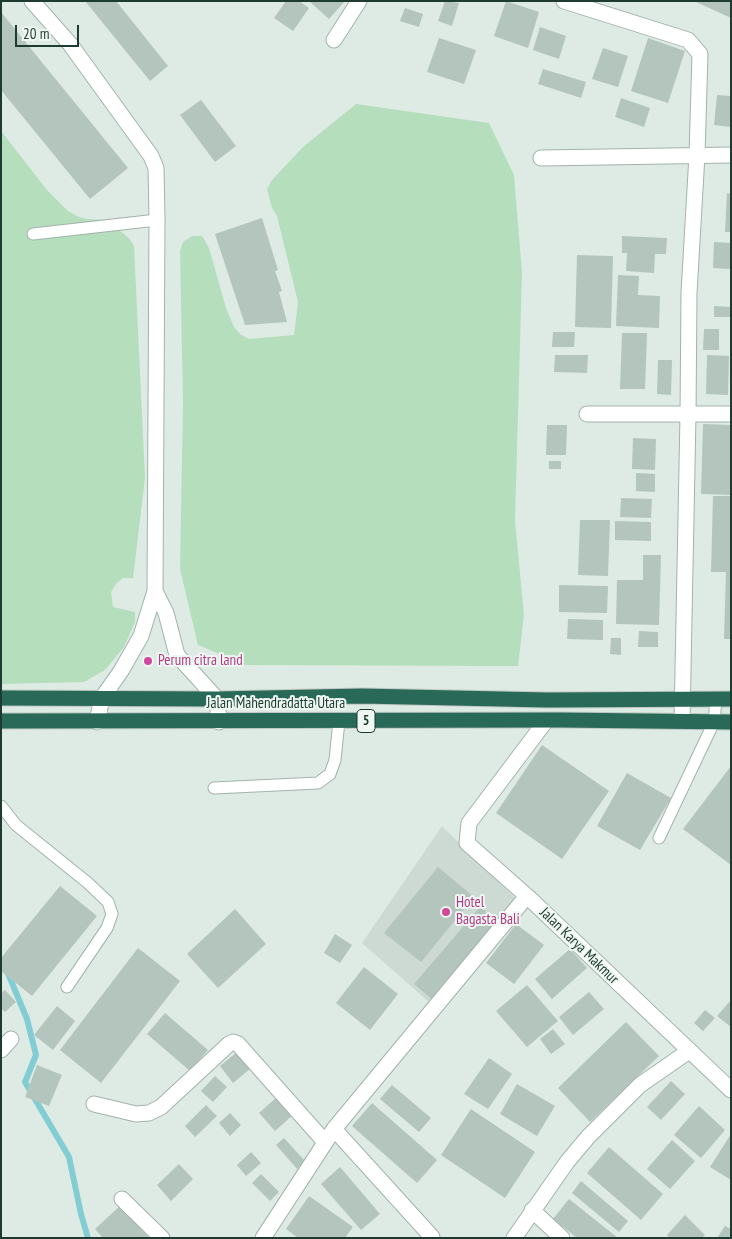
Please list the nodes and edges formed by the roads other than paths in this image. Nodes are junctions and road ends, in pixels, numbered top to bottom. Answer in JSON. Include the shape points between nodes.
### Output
{"nodes":[{"id":1,"x":32,"y":1,"type":"edge"},
{"id":2,"x":359,"y":1,"type":"edge"},
{"id":3,"x":564,"y":1,"type":"edge"},
{"id":4,"x":334,"y":40,"type":"dead end"},
{"id":5,"x":697,"y":155,"type":"junction"},
{"id":6,"x":731,"y":156,"type":"edge"},
{"id":7,"x":541,"y":158,"type":"dead end"},
{"id":8,"x":158,"y":220,"type":"junction"},
{"id":9,"x":33,"y":234,"type":"dead end"},
{"id":10,"x":587,"y":414,"type":"dead end"},
{"id":11,"x":731,"y":414,"type":"edge"},
{"id":12,"x":688,"y":415,"type":"junction"},
{"id":13,"x":155,"y":592,"type":"junction"},
{"id":14,"x":1,"y":698,"type":"edge"},
{"id":15,"x":102,"y":698,"type":"junction"},
{"id":16,"x":684,"y":698,"type":"junction"},
{"id":17,"x":217,"y":699,"type":"junction"},
{"id":18,"x":723,"y":699,"type":"edge"},
{"id":19,"x":1,"y":721,"type":"edge"},
{"id":20,"x":339,"y":721,"type":"junction"},
{"id":21,"x":682,"y":721,"type":"junction"},
{"id":22,"x":97,"y":722,"type":"junction"},
{"id":23,"x":219,"y":722,"type":"junction"},
{"id":24,"x":545,"y":722,"type":"junction"},
{"id":25,"x":714,"y":722,"type":"junction"},
{"id":26,"x":731,"y":722,"type":"edge"},
{"id":27,"x":214,"y":788,"type":"dead end"},
{"id":28,"x":1,"y":806,"type":"edge"},
{"id":29,"x":659,"y":838,"type":"dead end"},
{"id":30,"x":527,"y":896,"type":"junction"},
{"id":31,"x":67,"y":987,"type":"dead end"},
{"id":32,"x":689,"y":1051,"type":"junction"},
{"id":33,"x":731,"y":1090,"type":"edge"},
{"id":34,"x":94,"y":1104,"type":"dead end"},
{"id":35,"x":334,"y":1129,"type":"junction"},
{"id":36,"x":325,"y":1142,"type":"junction"},
{"id":37,"x":122,"y":1199,"type":"dead end"},
{"id":38,"x":532,"y":1210,"type":"junction"},
{"id":39,"x":270,"y":1236,"type":"edge"},
{"id":40,"x":432,"y":1237,"type":"edge"},
{"id":41,"x":162,"y":1238,"type":"edge"},
{"id":42,"x":514,"y":1238,"type":"edge"},
{"id":43,"x":562,"y":1238,"type":"edge"}],
"edges":[{"from":1,"to":8,"type":"street","via":[[70,44],[151,156],[156,168]]},
{"from":2,"to":4,"type":"street"},
{"from":3,"to":5,"type":"street","via":[[688,40],[696,47],[700,54]]},
{"from":5,"to":6,"type":"street"},
{"from":5,"to":7,"type":"street"},
{"from":5,"to":12,"type":"street","via":[[689,293]]},
{"from":8,"to":9,"type":"lane"},
{"from":8,"to":13,"type":"street"},
{"from":10,"to":12,"type":"street"},
{"from":11,"to":12,"type":"street"},
{"from":12,"to":16,"type":"street"},
{"from":13,"to":15,"type":"street","via":[[140,636]]},
{"from":13,"to":17,"type":"street","via":[[166,613],[177,655]]},
{"from":14,"to":15,"type":"highway","name":"Jalan Mahendradatta Utara","number":"5"},
{"from":15,"to":17,"type":"highway","name":"Jalan Mahendradatta Utara","number":"5"},
{"from":15,"to":22,"type":"street"},
{"from":16,"to":17,"type":"highway","name":"Jalan Mahendradatta Utara","number":"5","via":[[547,700],[362,696]]},
{"from":16,"to":18,"type":"highway","name":"Jalan Mahendradatta Utara","number":"5"},
{"from":16,"to":21,"type":"street"},
{"from":17,"to":23,"type":"street"},
{"from":18,"to":25,"type":"lane"},
{"from":19,"to":22,"type":"highway","name":"Jalan Mahendradatta Utara","number":"5"},
{"from":20,"to":23,"type":"highway","name":"Jalan Mahendradatta Utara","number":"5"},
{"from":20,"to":24,"type":"highway","name":"Jalan Mahendradatta Utara","number":"5"},
{"from":20,"to":27,"type":"lane","via":[[335,760],[330,774],[318,783]]},
{"from":21,"to":24,"type":"highway","name":"Jalan Mahendradatta Utara","number":"5"},
{"from":21,"to":25,"type":"highway","name":"Jalan Mahendradatta Utara","number":"5"},
{"from":22,"to":23,"type":"highway","name":"Jalan Mahendradatta Utara","number":"5"},
{"from":24,"to":30,"type":"street","name":"Jalan Karya Makmur","via":[[469,823],[466,836],[467,842]]},
{"from":25,"to":26,"type":"highway","name":"Jalan Mahendradatta Utara","number":"5"},
{"from":25,"to":29,"type":"lane"},
{"from":28,"to":31,"type":"lane","via":[[16,825],[108,902],[112,914],[107,928]]},
{"from":30,"to":32,"type":"street","name":"Jalan Karya Makmur"},
{"from":30,"to":35,"type":"street"},
{"from":32,"to":33,"type":"street","name":"Jalan Karya Makmur"},
{"from":32,"to":38,"type":"street","via":[[640,1085],[594,1131]]},
{"from":34,"to":36,"type":"street","via":[[136,1114],[149,1113],[161,1107],[233,1042]]},
{"from":35,"to":36,"type":"street"},
{"from":35,"to":40,"type":"street"},
{"from":36,"to":39,"type":"street"},
{"from":37,"to":41,"type":"street"},
{"from":38,"to":42,"type":"street"},
{"from":38,"to":43,"type":"street"}]}
